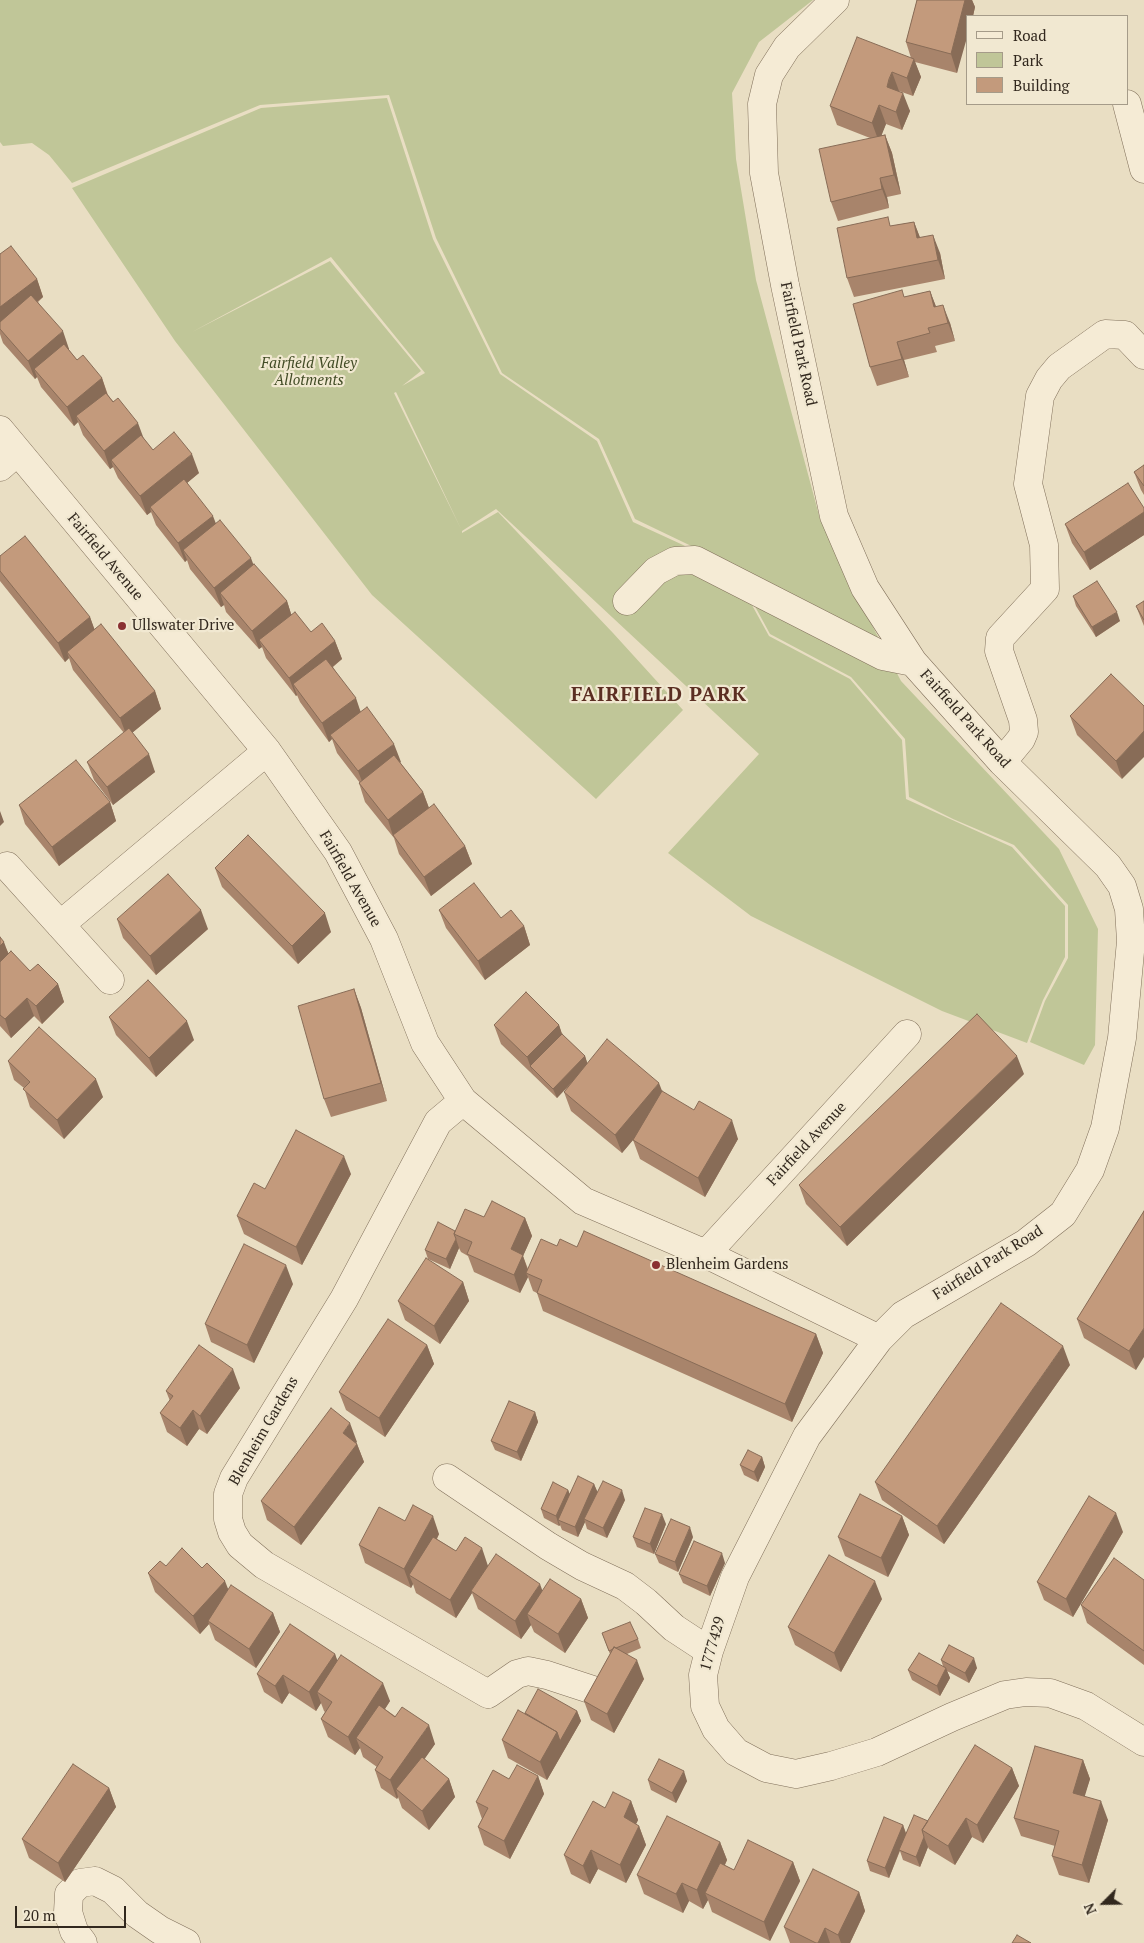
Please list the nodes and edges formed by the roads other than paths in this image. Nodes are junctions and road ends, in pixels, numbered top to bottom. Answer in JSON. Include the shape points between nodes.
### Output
{"nodes":[{"id":1,"x":835,"y":0,"type":"edge"},
{"id":2,"x":1127,"y":105,"type":"edge"},
{"id":3,"x":1144,"y":169,"type":"edge"},
{"id":4,"x":1144,"y":355,"type":"edge"},
{"id":5,"x":0,"y":430,"type":"edge"},
{"id":6,"x":9,"y":460,"type":"edge"},
{"id":7,"x":627,"y":602,"type":"dead end"},
{"id":8,"x":913,"y":662,"type":"junction"},
{"id":9,"x":267,"y":751,"type":"junction"},
{"id":10,"x":1002,"y":762,"type":"junction"},
{"id":11,"x":7,"y":866,"type":"dead end"},
{"id":12,"x":1137,"y":910,"type":"edge"},
{"id":13,"x":60,"y":925,"type":"junction"},
{"id":14,"x":110,"y":980,"type":"dead end"},
{"id":15,"x":908,"y":1034,"type":"dead end"},
{"id":16,"x":463,"y":1101,"type":"junction"},
{"id":17,"x":706,"y":1254,"type":"junction"},
{"id":18,"x":880,"y":1339,"type":"junction"},
{"id":19,"x":447,"y":1478,"type":"dead end"},
{"id":20,"x":709,"y":1651,"type":"junction"},
{"id":21,"x":599,"y":1692,"type":"edge"},
{"id":22,"x":1144,"y":1742,"type":"edge"},
{"id":23,"x":83,"y":1943,"type":"edge"},
{"id":24,"x":186,"y":1943,"type":"edge"}],
"edges":[{"from":1,"to":8,"type":"street","name":"Fairfield Park Road","via":[[787,47],[769,75],[762,104],[764,173],[834,516],[865,588]]},
{"from":2,"to":3,"type":"street"},
{"from":4,"to":10,"type":"street","via":[[1125,335],[1105,334],[1059,367],[1040,396],[1028,484],[1044,545],[1045,588],[1000,638],[999,651],[1024,720],[1021,739]]},
{"from":5,"to":6,"type":"street","name":"Fairfield Avenue"},
{"from":6,"to":9,"type":"street","name":"Fairfield Avenue"},
{"from":7,"to":8,"type":"street","via":[[656,571],[675,561],[695,560],[883,656]]},
{"from":8,"to":10,"type":"street","name":"Fairfield Park Road"},
{"from":9,"to":13,"type":"street"},
{"from":9,"to":16,"type":"street","name":"Fairfield Avenue","via":[[338,852],[384,940],[425,1044]]},
{"from":10,"to":12,"type":"street","name":"Fairfield Park Road","via":[[1108,866]]},
{"from":11,"to":13,"type":"street"},
{"from":12,"to":18,"type":"street","name":"Fairfield Park Road","via":[[1122,1038],[1105,1128],[1090,1170],[1063,1214],[1026,1243],[903,1316]]},
{"from":13,"to":14,"type":"street"},
{"from":15,"to":17,"type":"street","name":"Fairfield Avenue"},
{"from":16,"to":17,"type":"street","name":"Fairfield Avenue","via":[[583,1201]]},
{"from":16,"to":21,"type":"street","name":"Blenheim Gardens","via":[[438,1122],[344,1299],[234,1478],[228,1494],[230,1526],[240,1545],[264,1565],[488,1694],[517,1674],[528,1671]]},
{"from":17,"to":18,"type":"street","name":"Fairfield Avenue"},
{"from":18,"to":20,"type":"street","name":"1777429","via":[[807,1436],[735,1577]]},
{"from":19,"to":20,"type":"street","via":[[548,1546],[625,1586],[674,1628]]},
{"from":20,"to":22,"type":"street","name":"1777429","via":[[703,1675],[705,1706],[716,1730],[736,1752],[766,1768],[796,1774],[831,1766],[877,1752],[1005,1695],[1026,1692],[1050,1693],[1086,1706]]},
{"from":23,"to":24,"type":"street","via":[[74,1931],[68,1912],[69,1894],[80,1883],[95,1881],[113,1890],[137,1914],[160,1930]]}]}
